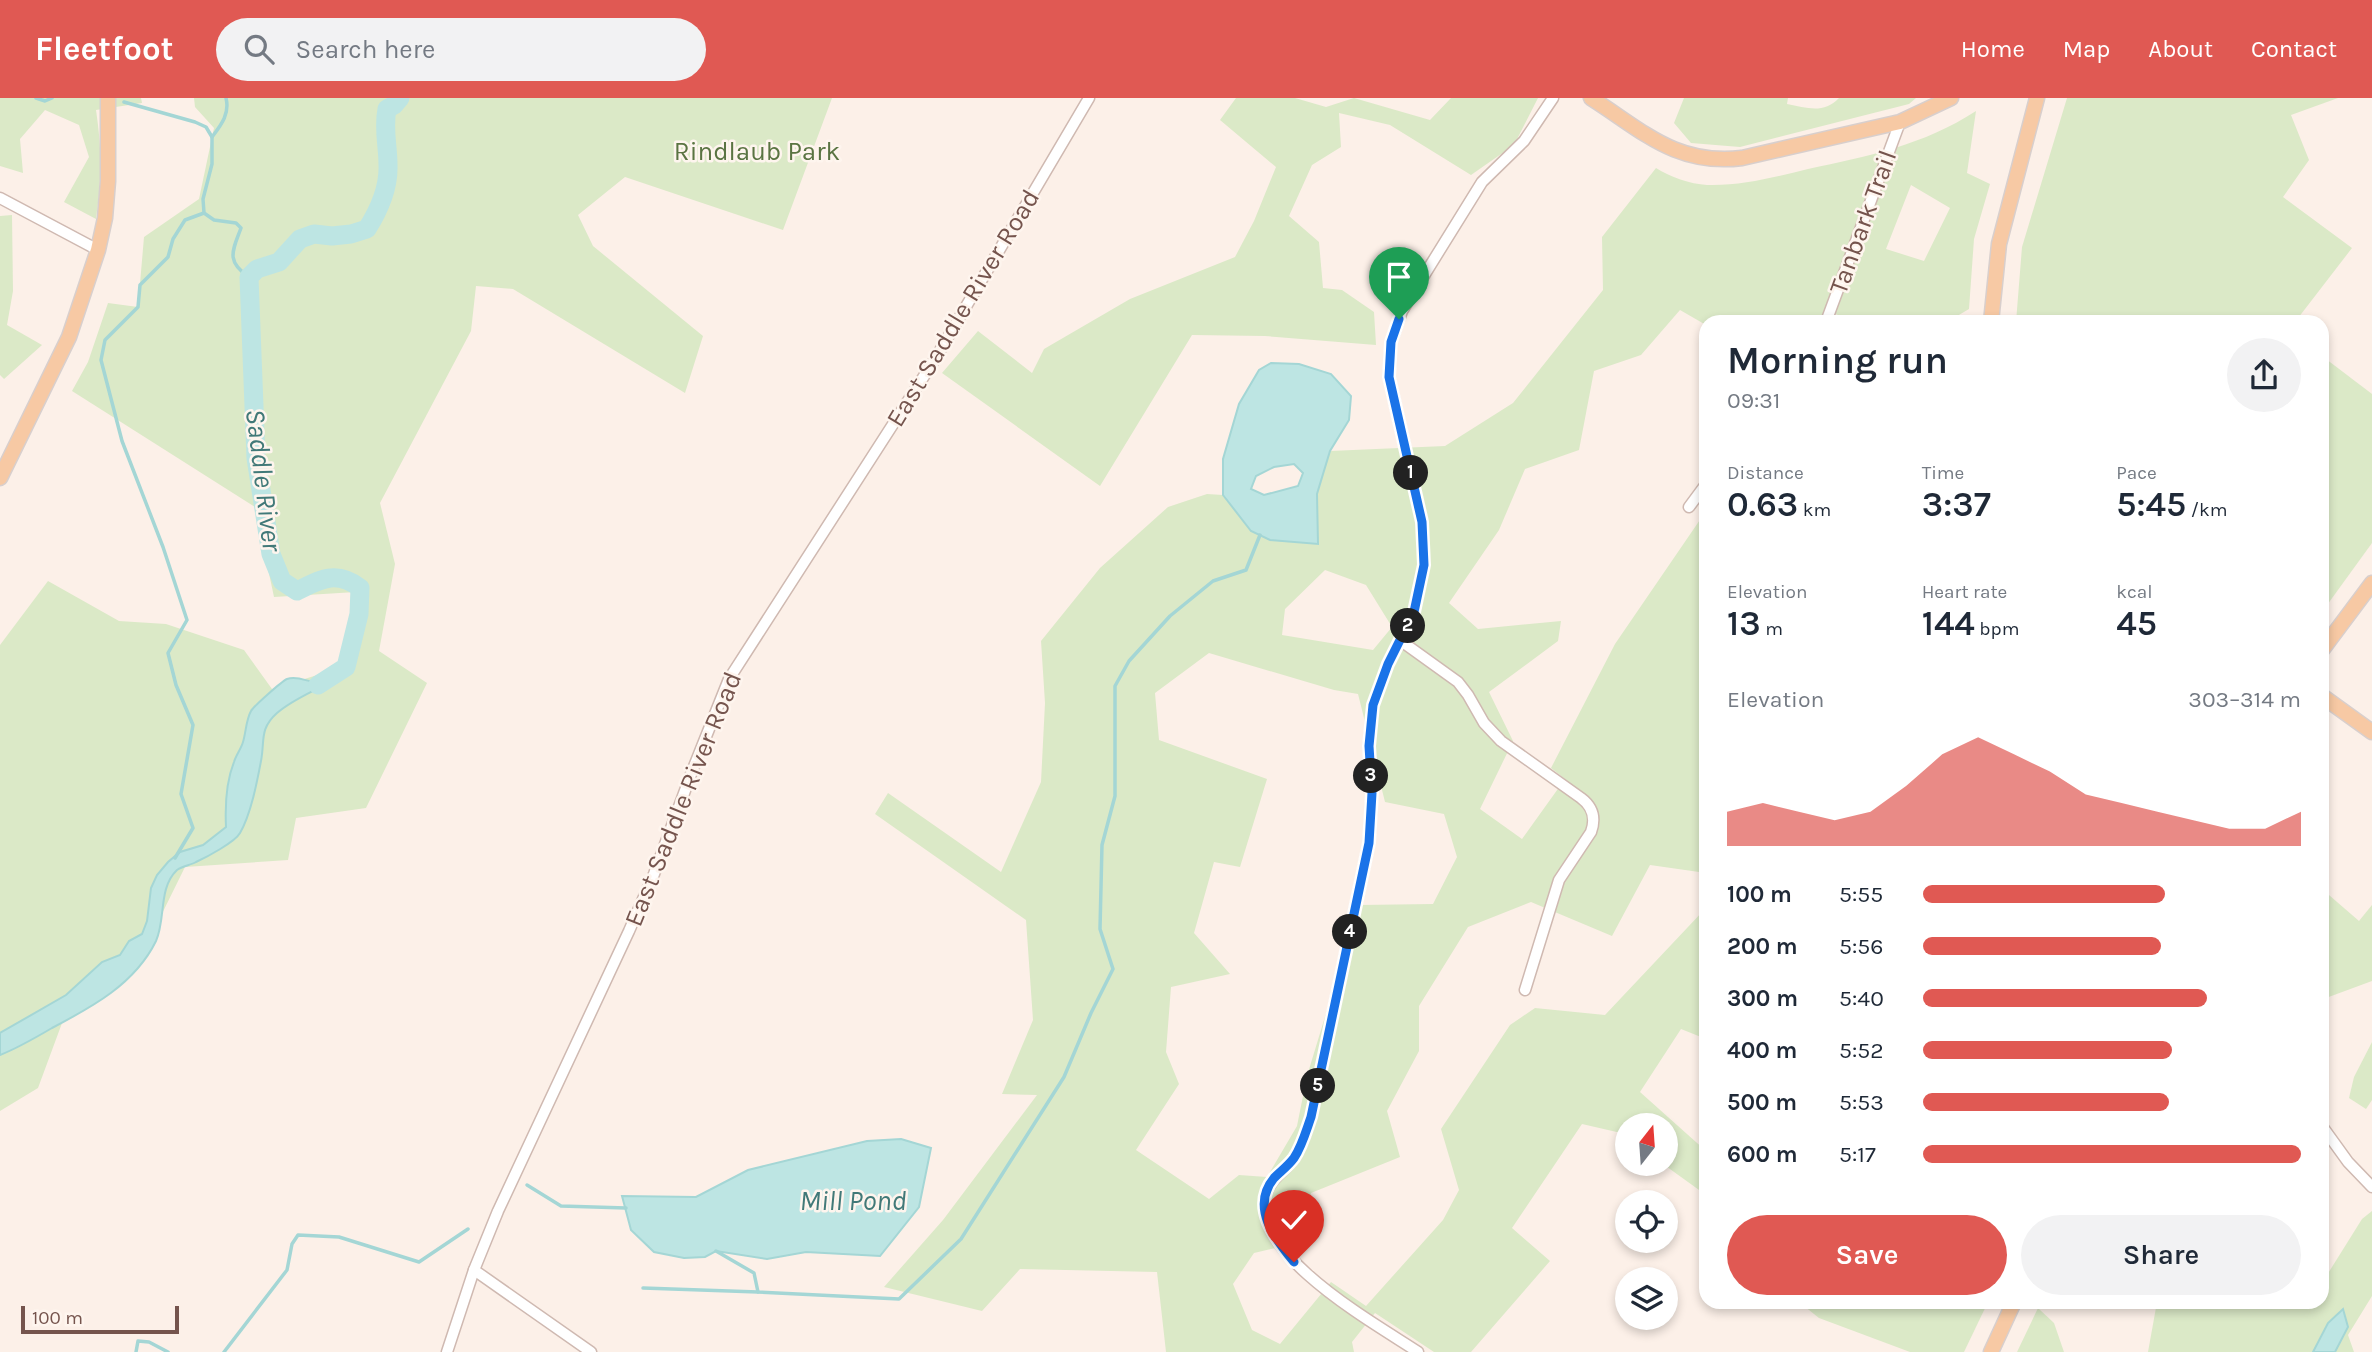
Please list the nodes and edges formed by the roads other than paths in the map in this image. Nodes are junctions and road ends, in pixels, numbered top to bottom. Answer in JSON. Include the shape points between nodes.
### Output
{"nodes":[{"id":1,"x":108,"y":98,"type":"edge"},
{"id":2,"x":1089,"y":98,"type":"edge"},
{"id":3,"x":1553,"y":98,"type":"edge"},
{"id":4,"x":1591,"y":98,"type":"edge"},
{"id":5,"x":1951,"y":98,"type":"edge"},
{"id":6,"x":2037,"y":98,"type":"edge"},
{"id":7,"x":1900,"y":122,"type":"junction"},
{"id":8,"x":0,"y":198,"type":"edge"},
{"id":9,"x":98,"y":250,"type":"junction"},
{"id":10,"x":1829,"y":315,"type":"edge"},
{"id":11,"x":1992,"y":315,"type":"edge"},
{"id":12,"x":0,"y":478,"type":"edge"},
{"id":13,"x":1699,"y":493,"type":"edge"},
{"id":14,"x":1689,"y":507,"type":"dead end"},
{"id":15,"x":2372,"y":583,"type":"edge"},
{"id":16,"x":1401,"y":641,"type":"junction"},
{"id":17,"x":2329,"y":641,"type":"edge"},
{"id":18,"x":2329,"y":701,"type":"edge"},
{"id":19,"x":2372,"y":732,"type":"edge"},
{"id":20,"x":1525,"y":990,"type":"dead end"},
{"id":21,"x":2329,"y":1136,"type":"edge"},
{"id":22,"x":2372,"y":1187,"type":"edge"},
{"id":23,"x":474,"y":1270,"type":"junction"},
{"id":24,"x":2011,"y":1309,"type":"edge"},
{"id":25,"x":447,"y":1352,"type":"edge"},
{"id":26,"x":591,"y":1352,"type":"edge"},
{"id":27,"x":1418,"y":1352,"type":"edge"},
{"id":28,"x":1991,"y":1352,"type":"edge"}],
"edges":[{"from":1,"to":9,"type":"main road","via":[[108,181]]},
{"from":2,"to":23,"type":"street","name":"East Saddle River Road","via":[[936,359],[729,679],[654,874]]},
{"from":3,"to":16,"type":"street","via":[[1529,135],[1482,182],[1402,311],[1391,342],[1391,394],[1424,545],[1420,589]]},
{"from":4,"to":7,"type":"main road","via":[[1669,148],[1704,159],[1742,158]]},
{"from":5,"to":7,"type":"main road"},
{"from":6,"to":11,"type":"main road","via":[[1999,244]]},
{"from":7,"to":10,"type":"street","name":"Tanbark Trail"},
{"from":8,"to":9,"type":"street"},
{"from":9,"to":12,"type":"main road","via":[[69,337]]},
{"from":13,"to":14,"type":"street"},
{"from":15,"to":17,"type":"main road"},
{"from":16,"to":20,"type":"street","via":[[1458,682],[1501,741],[1591,808],[1594,824],[1559,880]]},
{"from":16,"to":27,"type":"street","via":[[1373,705],[1369,843],[1311,1117],[1295,1156],[1268,1188],[1264,1208],[1280,1245],[1307,1275]]},
{"from":18,"to":19,"type":"main road"},
{"from":21,"to":22,"type":"street"},
{"from":23,"to":25,"type":"street","name":"East Saddle River Road"},
{"from":23,"to":26,"type":"street"},
{"from":24,"to":28,"type":"main road"}]}
